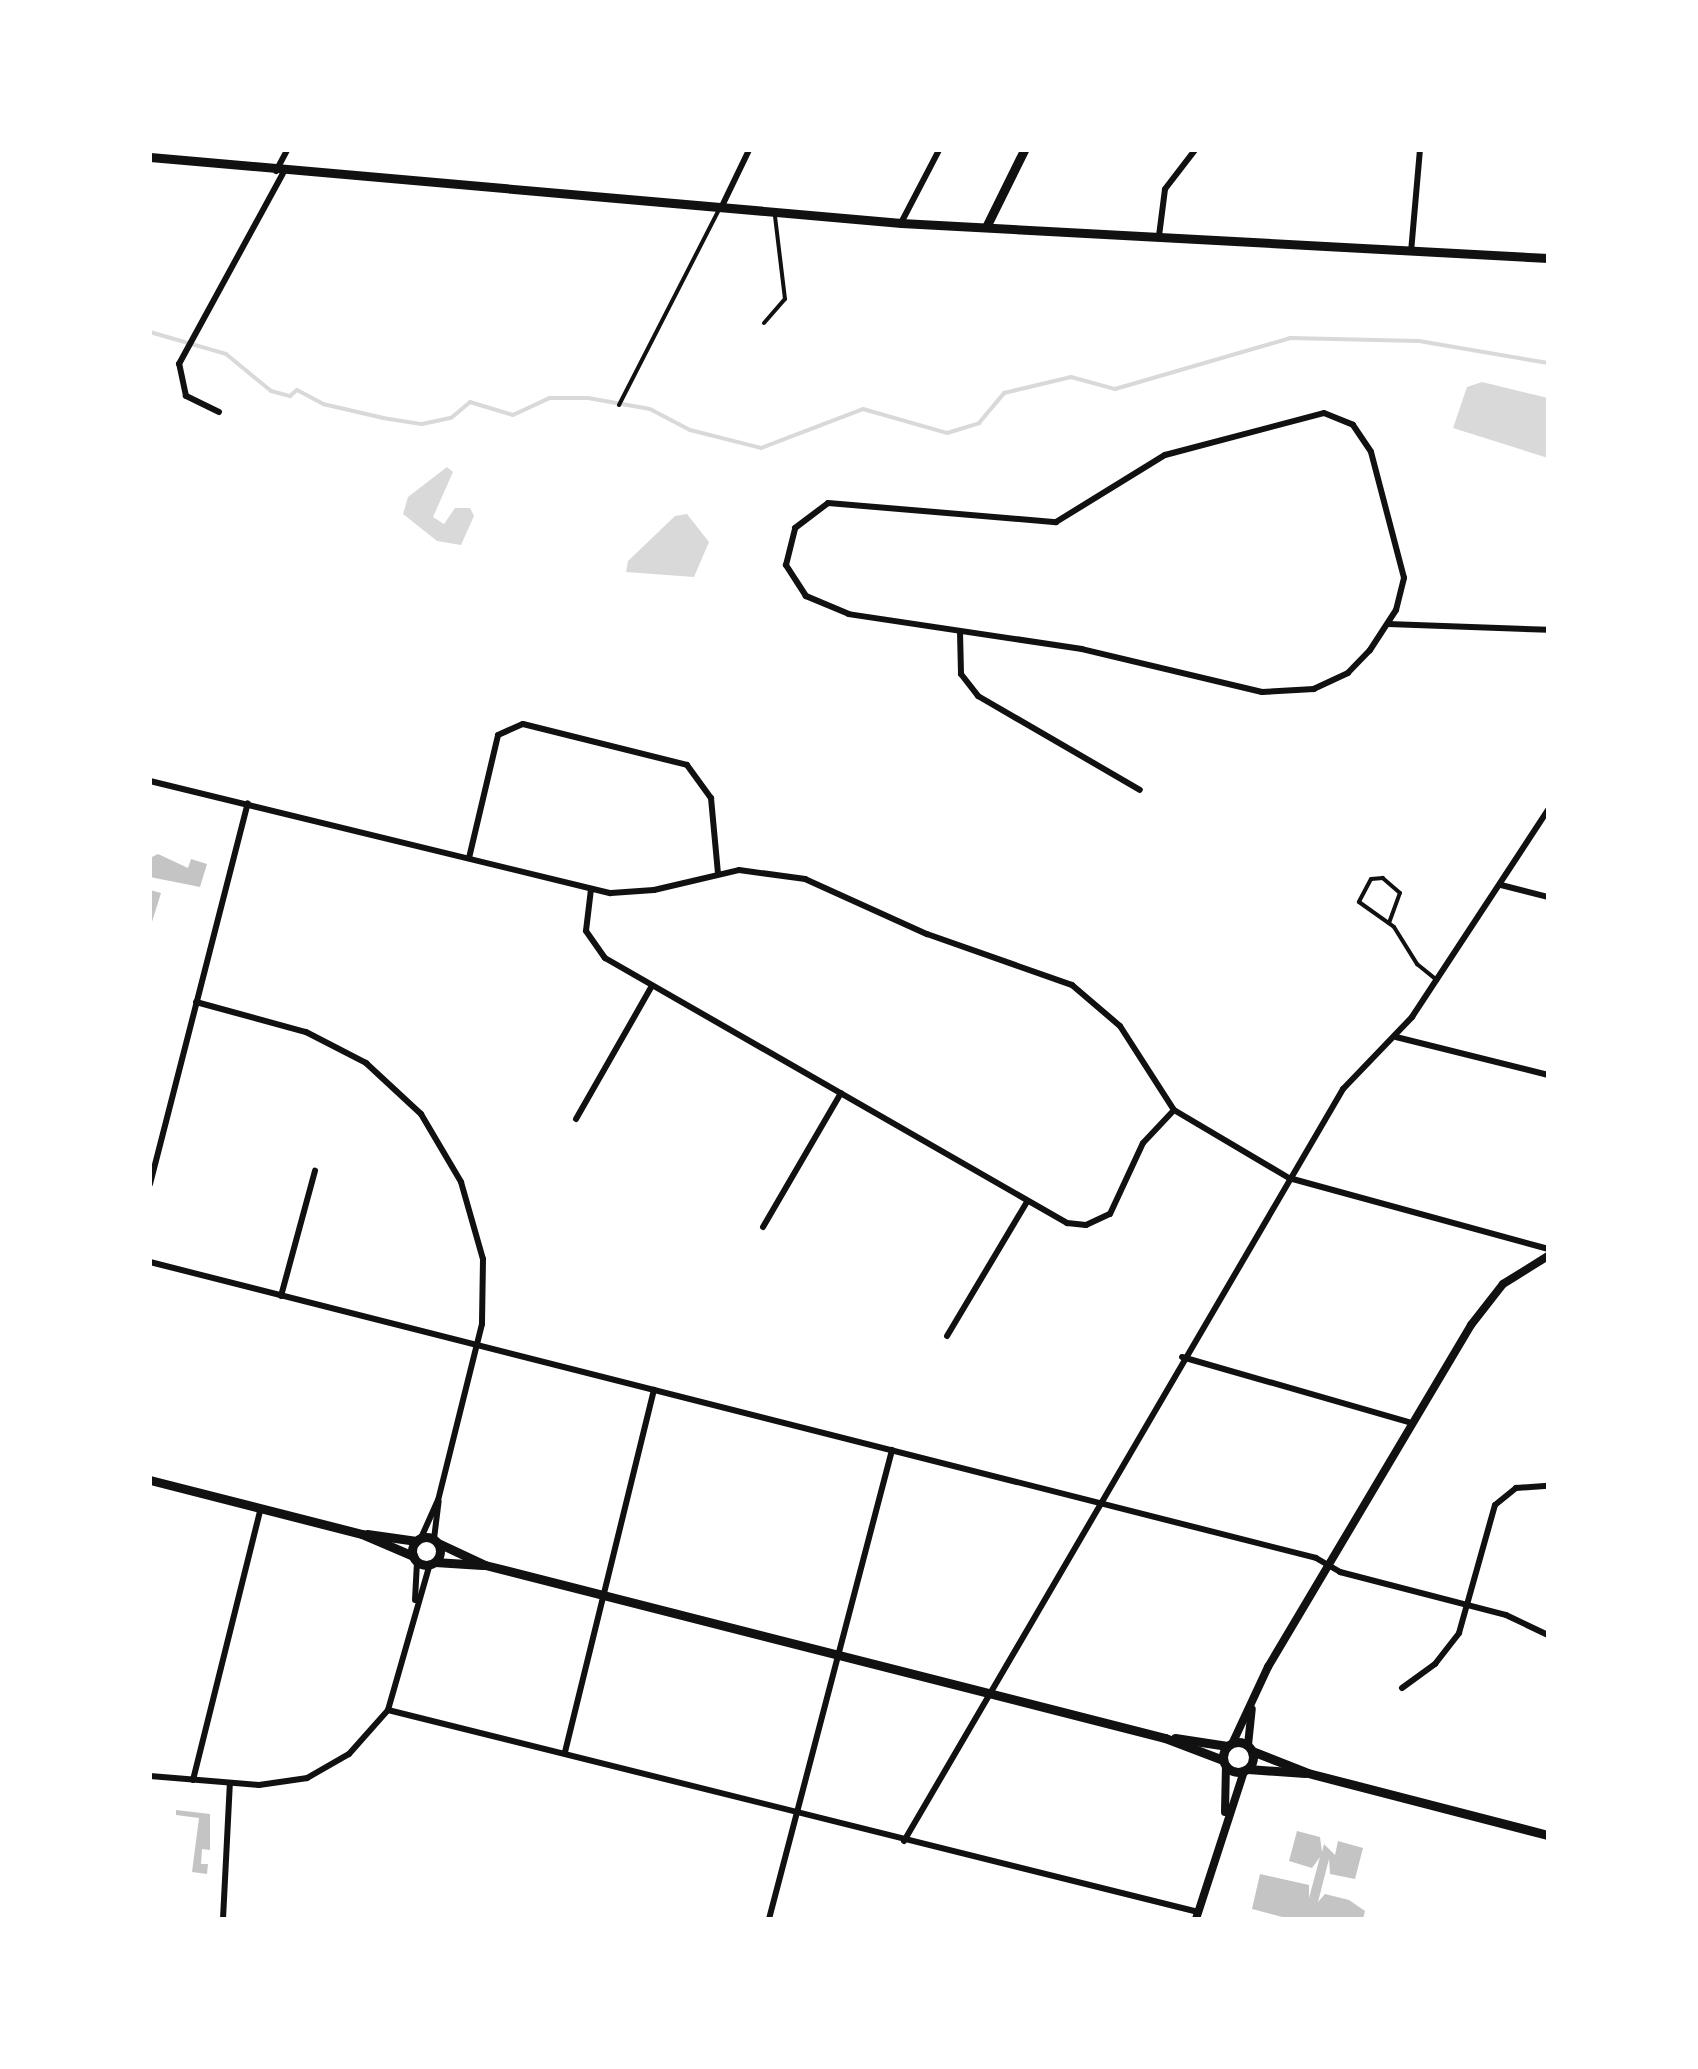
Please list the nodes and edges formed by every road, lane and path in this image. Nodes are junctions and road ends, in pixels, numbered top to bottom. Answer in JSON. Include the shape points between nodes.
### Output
{"nodes":[{"id":1,"x":287,"y":150,"type":"edge"},
{"id":2,"x":750,"y":150,"type":"edge"},
{"id":3,"x":938,"y":150,"type":"edge"},
{"id":4,"x":1024,"y":150,"type":"edge"},
{"id":5,"x":1195,"y":150,"type":"edge"},
{"id":6,"x":1420,"y":150,"type":"edge"},
{"id":7,"x":150,"y":157,"type":"edge"},
{"id":8,"x":279,"y":172,"type":"junction"},
{"id":9,"x":722,"y":204,"type":"junction"},
{"id":10,"x":774,"y":211,"type":"junction"},
{"id":11,"x":901,"y":222,"type":"junction"},
{"id":12,"x":986,"y":228,"type":"junction"},
{"id":13,"x":1159,"y":236,"type":"junction"},
{"id":14,"x":1411,"y":252,"type":"junction"},
{"id":15,"x":1548,"y":258,"type":"edge"},
{"id":16,"x":764,"y":323,"type":"dead end"},
{"id":17,"x":619,"y":404,"type":"dead end"},
{"id":18,"x":218,"y":412,"type":"dead end"},
{"id":19,"x":1387,"y":624,"type":"junction"},
{"id":20,"x":1548,"y":630,"type":"edge"},
{"id":21,"x":960,"y":632,"type":"junction"},
{"id":22,"x":150,"y":780,"type":"edge"},
{"id":23,"x":1140,"y":790,"type":"dead end"},
{"id":24,"x":248,"y":803,"type":"junction"},
{"id":25,"x":1548,"y":810,"type":"edge"},
{"id":26,"x":469,"y":858,"type":"junction"},
{"id":27,"x":718,"y":872,"type":"junction"},
{"id":28,"x":1501,"y":885,"type":"junction"},
{"id":29,"x":591,"y":888,"type":"junction"},
{"id":30,"x":1548,"y":897,"type":"edge"},
{"id":31,"x":1389,"y":923,"type":"junction"},
{"id":32,"x":1437,"y":980,"type":"junction"},
{"id":33,"x":652,"y":986,"type":"junction"},
{"id":34,"x":196,"y":1002,"type":"junction"},
{"id":35,"x":1396,"y":1037,"type":"junction"},
{"id":36,"x":1548,"y":1075,"type":"edge"},
{"id":37,"x":841,"y":1093,"type":"junction"},
{"id":38,"x":1174,"y":1110,"type":"junction"},
{"id":39,"x":576,"y":1119,"type":"dead end"},
{"id":40,"x":315,"y":1170,"type":"dead end"},
{"id":41,"x":1289,"y":1178,"type":"junction"},
{"id":42,"x":150,"y":1184,"type":"edge"},
{"id":43,"x":1027,"y":1202,"type":"junction"},
{"id":44,"x":763,"y":1227,"type":"dead end"},
{"id":45,"x":1548,"y":1253,"type":"edge"},
{"id":46,"x":150,"y":1262,"type":"edge"},
{"id":47,"x":282,"y":1296,"type":"junction"},
{"id":48,"x":947,"y":1336,"type":"dead end"},
{"id":49,"x":478,"y":1346,"type":"junction"},
{"id":50,"x":1182,"y":1357,"type":"junction"},
{"id":51,"x":654,"y":1390,"type":"junction"},
{"id":52,"x":1409,"y":1422,"type":"junction"},
{"id":53,"x":892,"y":1450,"type":"junction"},
{"id":54,"x":150,"y":1480,"type":"edge"},
{"id":55,"x":1548,"y":1486,"type":"edge"},
{"id":56,"x":438,"y":1500,"type":"junction"},
{"id":57,"x":1096,"y":1502,"type":"junction"},
{"id":58,"x":261,"y":1508,"type":"junction"},
{"id":59,"x":364,"y":1534,"type":"junction"},
{"id":60,"x":419,"y":1540,"type":"junction"},
{"id":61,"x":436,"y":1541,"type":"junction"},
{"id":62,"x":415,"y":1558,"type":"junction"},
{"id":63,"x":432,"y":1563,"type":"junction"},
{"id":64,"x":1329,"y":1564,"type":"junction"},
{"id":65,"x":485,"y":1565,"type":"junction"},
{"id":66,"x":600,"y":1594,"type":"junction"},
{"id":67,"x":415,"y":1602,"type":"junction"},
{"id":68,"x":1470,"y":1606,"type":"junction"},
{"id":69,"x":1548,"y":1636,"type":"edge"},
{"id":70,"x":838,"y":1654,"type":"junction"},
{"id":71,"x":1402,"y":1688,"type":"dead end"},
{"id":72,"x":987,"y":1692,"type":"junction"},
{"id":73,"x":1252,"y":1704,"type":"junction"},
{"id":74,"x":388,"y":1710,"type":"junction"},
{"id":75,"x":1165,"y":1738,"type":"junction"},
{"id":76,"x":1230,"y":1744,"type":"junction"},
{"id":77,"x":1250,"y":1748,"type":"junction"},
{"id":78,"x":564,"y":1752,"type":"junction"},
{"id":79,"x":1224,"y":1763,"type":"junction"},
{"id":80,"x":1246,"y":1770,"type":"junction"},
{"id":81,"x":1308,"y":1772,"type":"junction"},
{"id":82,"x":150,"y":1776,"type":"edge"},
{"id":83,"x":193,"y":1780,"type":"junction"},
{"id":84,"x":230,"y":1783,"type":"junction"},
{"id":85,"x":800,"y":1814,"type":"junction"},
{"id":86,"x":1225,"y":1818,"type":"junction"},
{"id":87,"x":1548,"y":1835,"type":"edge"},
{"id":88,"x":904,"y":1841,"type":"junction"},
{"id":89,"x":1197,"y":1915,"type":"edge"},
{"id":90,"x":223,"y":1919,"type":"edge"},
{"id":91,"x":769,"y":1919,"type":"edge"}],
"edges":[{"from":1,"to":8,"type":"street"},
{"from":2,"to":9,"type":"street"},
{"from":3,"to":11,"type":"street"},
{"from":4,"to":12,"type":"main road"},
{"from":5,"to":13,"type":"street","via":[[1166,189]]},
{"from":6,"to":14,"type":"street"},
{"from":7,"to":8,"type":"main road"},
{"from":8,"to":9,"type":"main road"},
{"from":8,"to":18,"type":"street","via":[[182,359],[186,396]]},
{"from":9,"to":10,"type":"main road"},
{"from":9,"to":17,"type":"lane"},
{"from":10,"to":11,"type":"main road"},
{"from":10,"to":16,"type":"lane","via":[[785,299]]},
{"from":11,"to":12,"type":"main road"},
{"from":12,"to":13,"type":"main road"},
{"from":13,"to":14,"type":"main road"},
{"from":14,"to":15,"type":"main road"},
{"from":19,"to":20,"type":"street"},
{"from":19,"to":21,"type":"street","via":[[1348,673],[1288,693],[1238,688],[1082,649]]},
{"from":19,"to":21,"type":"street","via":[[1400,601],[1403,564],[1371,452],[1353,425],[1324,413],[1164,455],[1056,522],[828,502],[804,516],[788,538],[786,564],[796,586],[824,605]]},
{"from":21,"to":23,"type":"street","via":[[961,674],[978,696]]},
{"from":22,"to":24,"type":"street"},
{"from":24,"to":26,"type":"street"},
{"from":24,"to":34,"type":"street"},
{"from":25,"to":28,"type":"street"},
{"from":26,"to":27,"type":"street","via":[[498,735],[522,724],[687,765],[711,798]]},
{"from":26,"to":29,"type":"street"},
{"from":27,"to":29,"type":"street","via":[[654,890]]},
{"from":27,"to":38,"type":"street","via":[[757,870],[805,879],[927,934],[1072,985],[1120,1026]]},
{"from":28,"to":30,"type":"street"},
{"from":28,"to":32,"type":"street"},
{"from":29,"to":33,"type":"street","via":[[585,921],[596,951]]},
{"from":31,"to":31,"type":"lane","via":[[1359,902],[1370,879],[1382,878],[1400,893]]},
{"from":31,"to":32,"type":"lane"},
{"from":32,"to":35,"type":"street"},
{"from":33,"to":37,"type":"street"},
{"from":33,"to":39,"type":"street"},
{"from":34,"to":42,"type":"street"},
{"from":34,"to":49,"type":"street","via":[[327,1040],[366,1063],[420,1114],[451,1158],[478,1236],[484,1281]]},
{"from":35,"to":36,"type":"street"},
{"from":35,"to":41,"type":"street","via":[[1343,1089]]},
{"from":37,"to":43,"type":"street"},
{"from":37,"to":44,"type":"street"},
{"from":38,"to":41,"type":"street"},
{"from":38,"to":43,"type":"street","via":[[1143,1143],[1122,1198],[1102,1220],[1067,1223]]},
{"from":40,"to":47,"type":"street"},
{"from":41,"to":45,"type":"street"},
{"from":41,"to":50,"type":"street"},
{"from":43,"to":48,"type":"street"},
{"from":45,"to":52,"type":"street","via":[[1486,1304]]},
{"from":46,"to":47,"type":"street"},
{"from":47,"to":49,"type":"street"},
{"from":49,"to":51,"type":"street"},
{"from":49,"to":56,"type":"street"},
{"from":50,"to":52,"type":"street"},
{"from":50,"to":57,"type":"street"},
{"from":51,"to":53,"type":"street"},
{"from":51,"to":66,"type":"street"},
{"from":52,"to":64,"type":"street"},
{"from":53,"to":57,"type":"street"},
{"from":53,"to":70,"type":"street"},
{"from":54,"to":58,"type":"main road"},
{"from":55,"to":68,"type":"street","via":[[1516,1488],[1495,1505]]},
{"from":56,"to":60,"type":"street"},
{"from":56,"to":61,"type":"street"},
{"from":57,"to":64,"type":"street"},
{"from":57,"to":72,"type":"street"},
{"from":58,"to":59,"type":"main road"},
{"from":58,"to":83,"type":"street"},
{"from":59,"to":60,"type":"main road"},
{"from":59,"to":62,"type":"main road"},
{"from":60,"to":61,"type":"main road"},
{"from":60,"to":62,"type":"main road"},
{"from":61,"to":63,"type":"main road"},
{"from":61,"to":65,"type":"main road"},
{"from":62,"to":63,"type":"main road"},
{"from":62,"to":67,"type":"street"},
{"from":63,"to":65,"type":"main road"},
{"from":63,"to":67,"type":"street"},
{"from":64,"to":68,"type":"street"},
{"from":64,"to":73,"type":"street"},
{"from":65,"to":66,"type":"main road"},
{"from":66,"to":70,"type":"main road"},
{"from":66,"to":78,"type":"street"},
{"from":67,"to":74,"type":"street"},
{"from":68,"to":69,"type":"street"},
{"from":68,"to":71,"type":"street","via":[[1446,1653]]},
{"from":70,"to":72,"type":"main road"},
{"from":70,"to":85,"type":"street"},
{"from":72,"to":75,"type":"main road"},
{"from":72,"to":88,"type":"street"},
{"from":73,"to":76,"type":"street"},
{"from":73,"to":77,"type":"street"},
{"from":74,"to":78,"type":"street"},
{"from":74,"to":84,"type":"street","via":[[362,1742],[322,1773],[277,1784]]},
{"from":75,"to":76,"type":"main road"},
{"from":75,"to":79,"type":"main road"},
{"from":76,"to":77,"type":"main road"},
{"from":76,"to":79,"type":"main road"},
{"from":77,"to":80,"type":"main road"},
{"from":77,"to":81,"type":"main road"},
{"from":78,"to":85,"type":"street"},
{"from":79,"to":80,"type":"main road"},
{"from":79,"to":86,"type":"street"},
{"from":80,"to":81,"type":"main road"},
{"from":80,"to":86,"type":"street"},
{"from":81,"to":87,"type":"main road"},
{"from":82,"to":83,"type":"street"},
{"from":83,"to":84,"type":"street"},
{"from":84,"to":90,"type":"street"},
{"from":85,"to":88,"type":"street"},
{"from":85,"to":91,"type":"street"},
{"from":86,"to":89,"type":"street"},
{"from":88,"to":89,"type":"street"}]}
